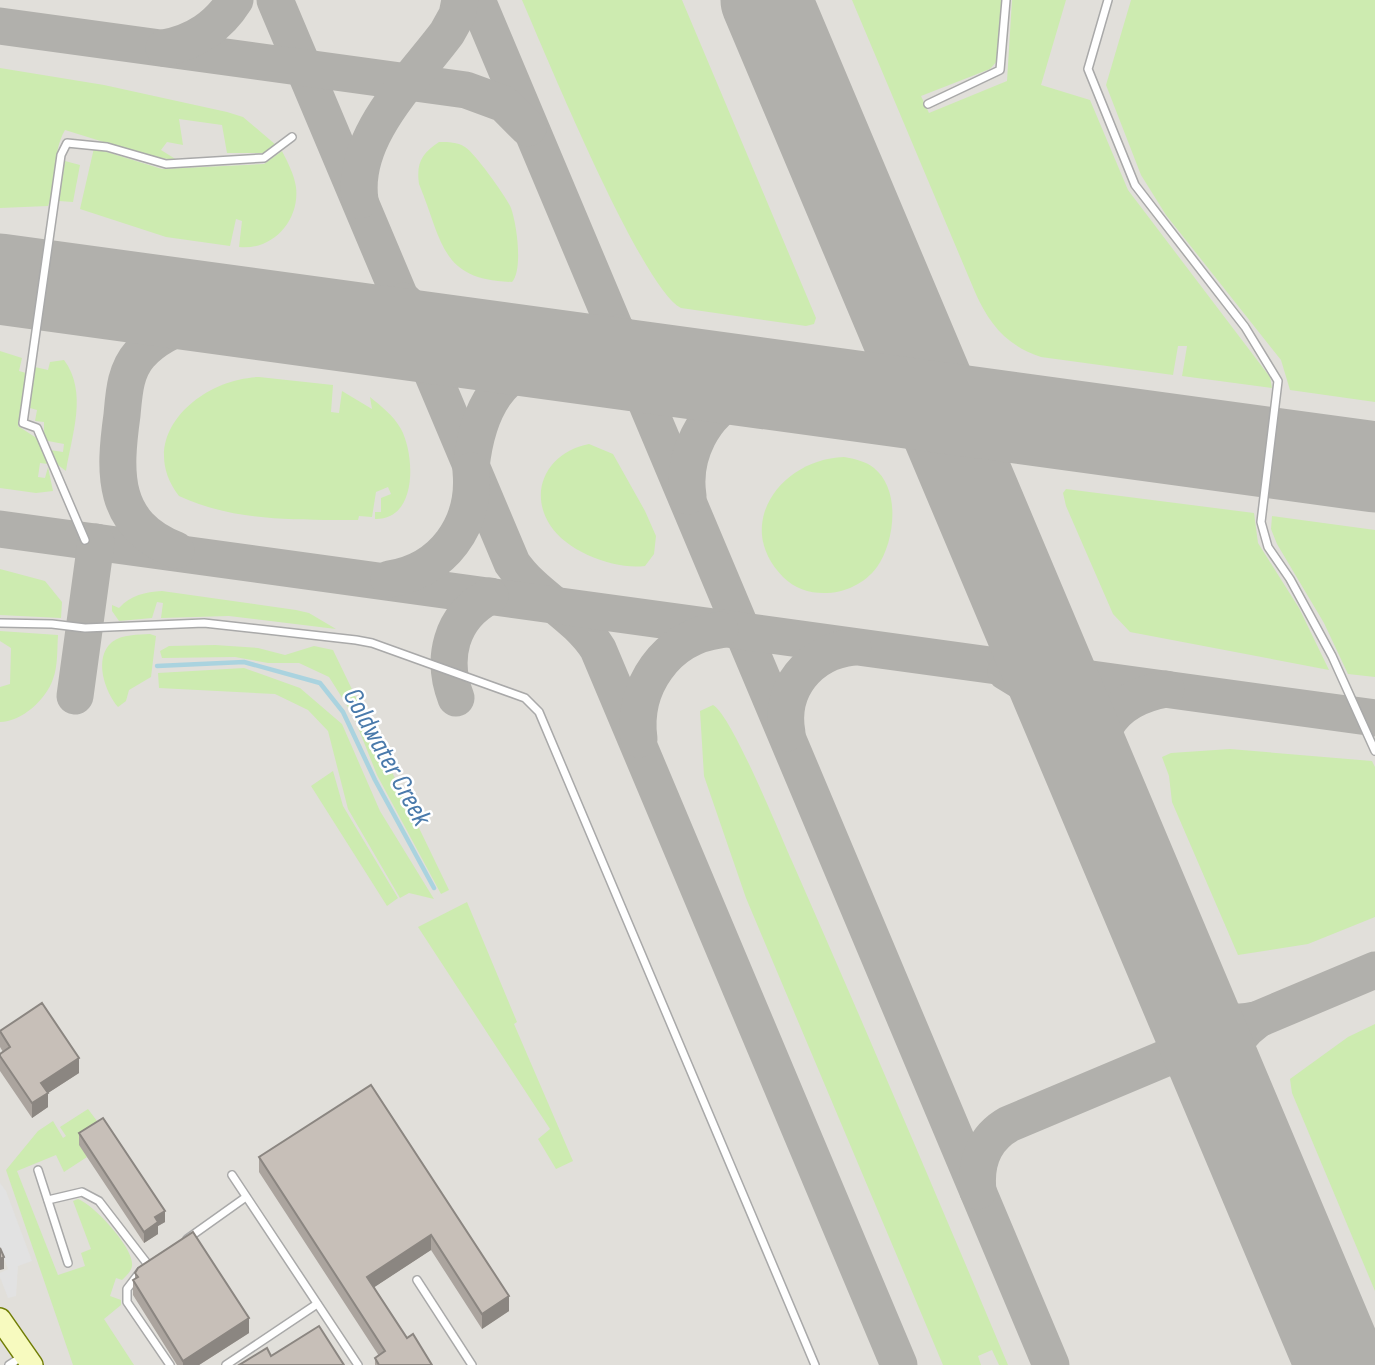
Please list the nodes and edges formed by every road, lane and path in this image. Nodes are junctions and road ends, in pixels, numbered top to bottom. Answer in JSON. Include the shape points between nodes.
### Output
{"nodes":[{"id":1,"x":1006,"y":0,"type":"edge"},
{"id":2,"x":1108,"y":0,"type":"edge"},
{"id":3,"x":928,"y":104,"type":"dead end"},
{"id":4,"x":292,"y":137,"type":"dead end"},
{"id":5,"x":85,"y":540,"type":"dead end"},
{"id":6,"x":0,"y":623,"type":"edge"},
{"id":7,"x":1375,"y":751,"type":"edge"},
{"id":8,"x":38,"y":1170,"type":"dead end"},
{"id":9,"x":232,"y":1175,"type":"dead end"},
{"id":10,"x":246,"y":1197,"type":"junction"},
{"id":11,"x":48,"y":1200,"type":"junction"},
{"id":12,"x":181,"y":1243,"type":"edge"},
{"id":13,"x":159,"y":1258,"type":"edge"},
{"id":14,"x":68,"y":1262,"type":"dead end"},
{"id":15,"x":149,"y":1266,"type":"junction"},
{"id":16,"x":417,"y":1280,"type":"dead end"},
{"id":17,"x":317,"y":1304,"type":"junction"},
{"id":18,"x":0,"y":1319,"type":"edge"},
{"id":19,"x":22,"y":1361,"type":"edge"},
{"id":20,"x":170,"y":1365,"type":"edge"},
{"id":21,"x":226,"y":1365,"type":"edge"},
{"id":22,"x":358,"y":1365,"type":"edge"},
{"id":23,"x":472,"y":1365,"type":"edge"},
{"id":24,"x":815,"y":1365,"type":"edge"}],
"edges":[{"from":1,"to":3,"type":"lane","via":[[1000,70]]},
{"from":2,"to":7,"type":"lane","via":[[1088,69],[1135,186],[1245,327],[1278,381],[1261,522],[1268,547],[1332,656]]},
{"from":4,"to":5,"type":"lane","via":[[264,158],[166,164],[107,146],[67,143],[61,155],[23,423],[37,428]]},
{"from":6,"to":24,"type":"lane","via":[[85,628],[204,623],[356,640],[525,698],[539,712]]},
{"from":8,"to":11,"type":"lane"},
{"from":9,"to":10,"type":"lane"},
{"from":10,"to":12,"type":"lane"},
{"from":10,"to":17,"type":"lane"},
{"from":11,"to":14,"type":"lane"},
{"from":11,"to":15,"type":"lane","via":[[82,1192],[99,1201]]},
{"from":13,"to":15,"type":"lane"},
{"from":15,"to":20,"type":"lane","via":[[127,1289],[127,1301]]},
{"from":16,"to":23,"type":"lane"},
{"from":17,"to":21,"type":"lane"},
{"from":17,"to":22,"type":"lane"},
{"from":18,"to":19,"type":"street"}]}
